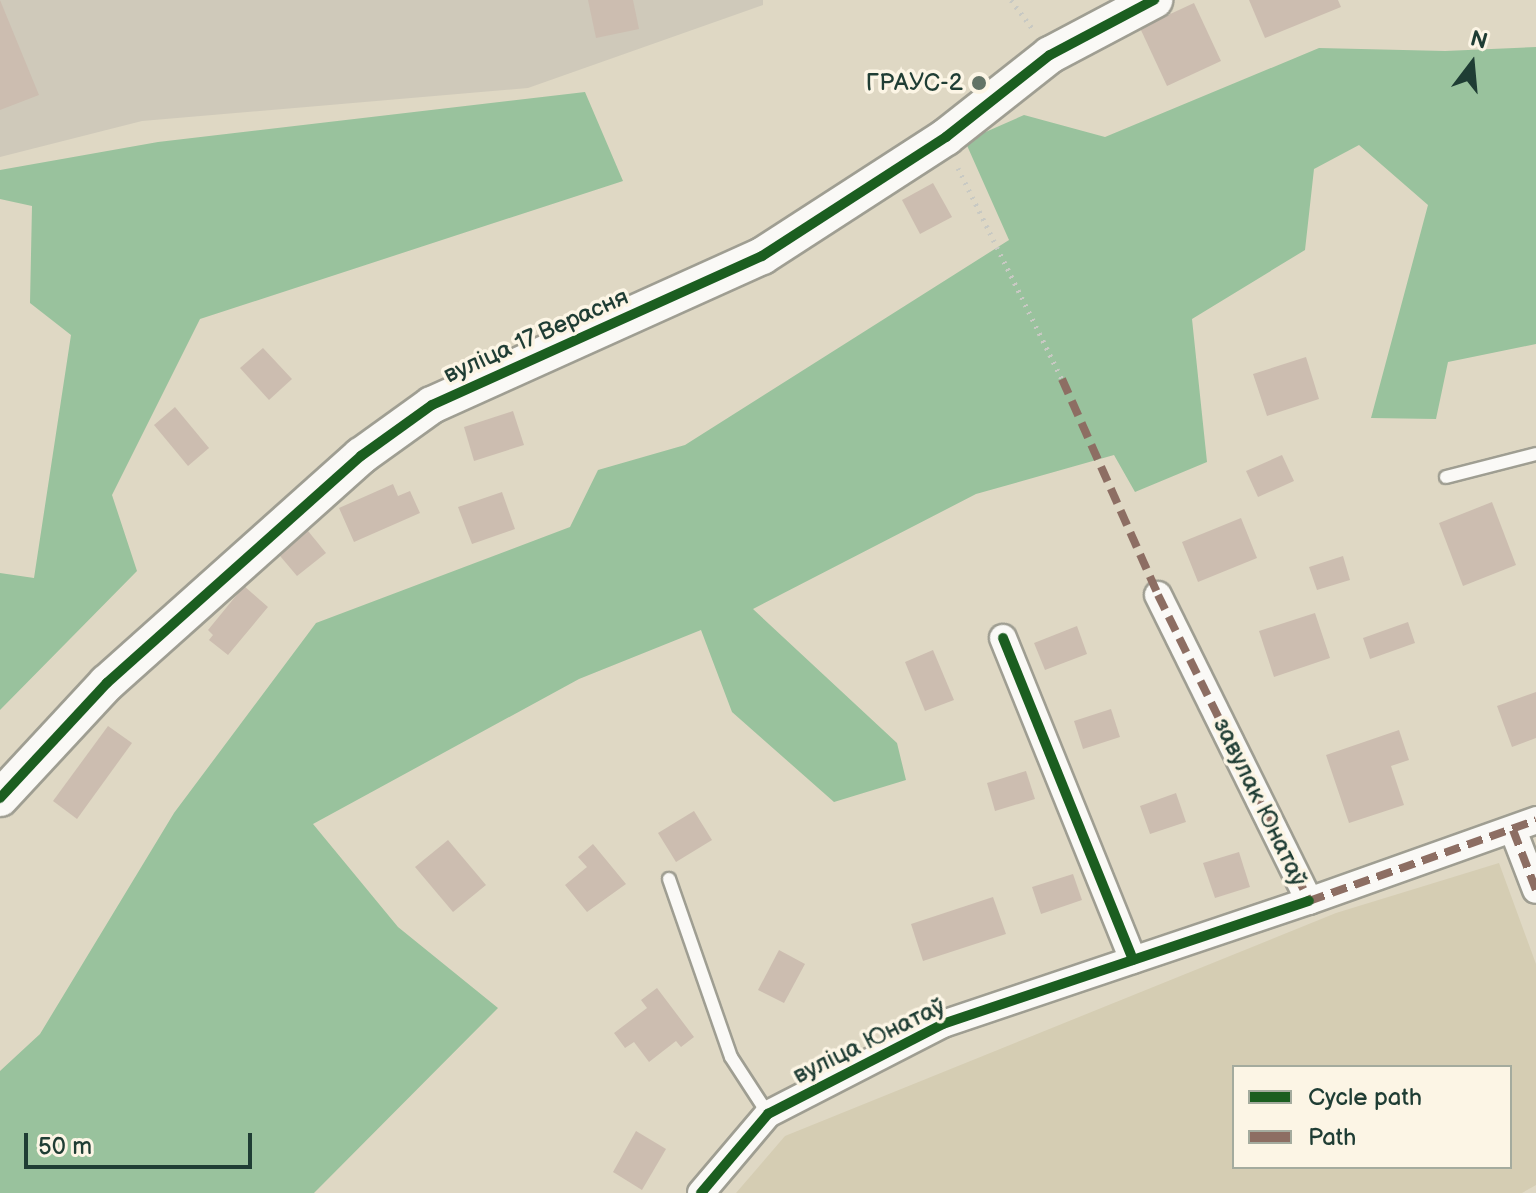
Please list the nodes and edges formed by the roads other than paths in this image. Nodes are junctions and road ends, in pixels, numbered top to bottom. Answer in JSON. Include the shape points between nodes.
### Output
{"nodes":[{"id":1,"x":1154,"y":0,"type":"edge"},
{"id":2,"x":1536,"y":454,"type":"edge"},
{"id":3,"x":1446,"y":477,"type":"dead end"},
{"id":4,"x":1158,"y":595,"type":"dead end"},
{"id":5,"x":1003,"y":638,"type":"dead end"},
{"id":6,"x":0,"y":798,"type":"edge"},
{"id":7,"x":1524,"y":825,"type":"edge"},
{"id":8,"x":669,"y":879,"type":"dead end"},
{"id":9,"x":1536,"y":890,"type":"edge"},
{"id":10,"x":1309,"y":901,"type":"junction"},
{"id":11,"x":1133,"y":960,"type":"junction"},
{"id":12,"x":768,"y":1114,"type":"junction"},
{"id":13,"x":701,"y":1193,"type":"edge"}],
"edges":[{"from":1,"to":6,"type":"street","name":"вуліца 17 Верасня","via":[[1050,55],[946,137],[762,256],[432,405],[361,456],[107,683]]},
{"from":2,"to":3,"type":"lane"},
{"from":4,"to":10,"type":"street","name":"завулак Юнатаў"},
{"from":5,"to":11,"type":"street"},
{"from":7,"to":9,"type":"street","name":"завулак Юнатаў"},
{"from":7,"to":10,"type":"street","name":"завулак Юнатаў"},
{"from":8,"to":12,"type":"lane","via":[[731,1057]]},
{"from":10,"to":11,"type":"street","name":"вуліца Юнатаў"},
{"from":11,"to":12,"type":"street","name":"вуліца Юнатаў","via":[[943,1024]]},
{"from":12,"to":13,"type":"street","name":"вуліца Юнатаў"}]}
